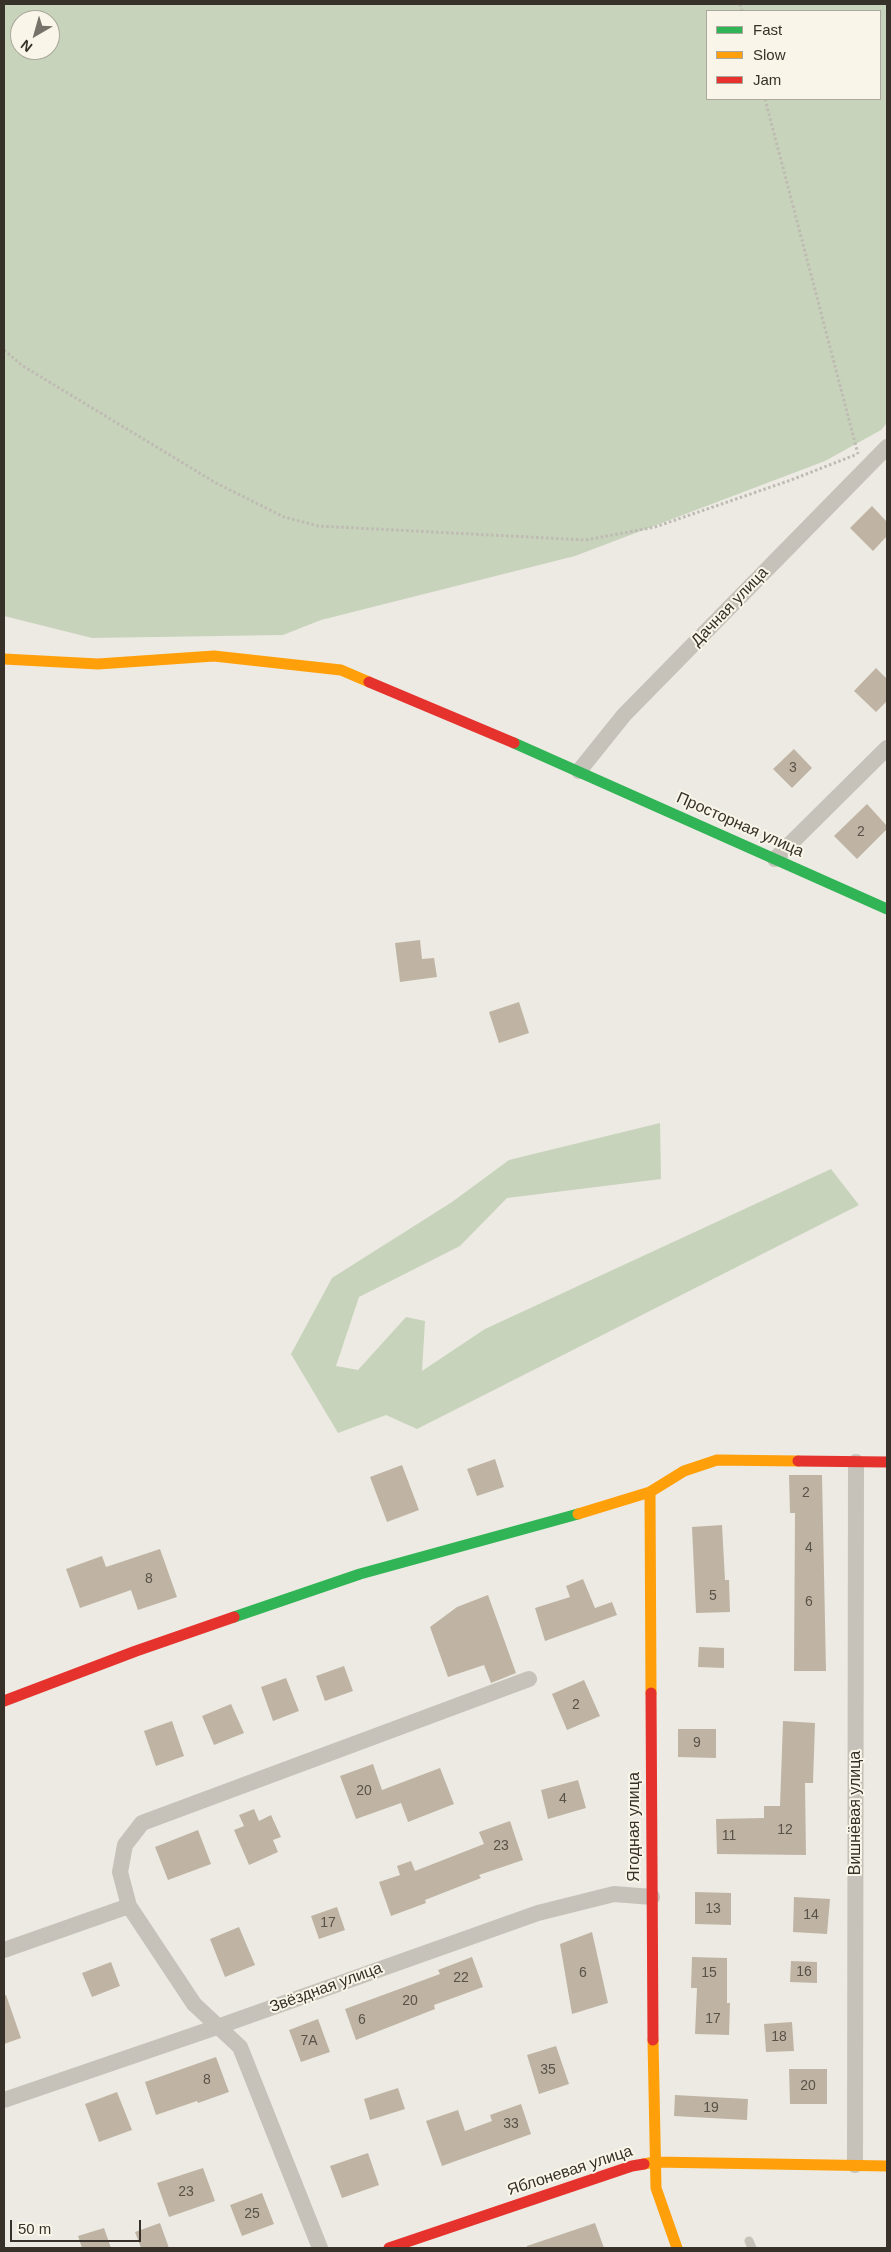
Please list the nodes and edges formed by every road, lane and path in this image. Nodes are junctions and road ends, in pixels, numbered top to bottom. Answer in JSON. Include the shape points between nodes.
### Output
{"nodes":[{"id":1,"x":765,"y":100,"type":"edge"},
{"id":2,"x":4,"y":350,"type":"edge"},
{"id":3,"x":887,"y":447,"type":"edge"},
{"id":4,"x":864,"y":459,"type":"junction"},
{"id":5,"x":4,"y":659,"type":"edge"},
{"id":6,"x":887,"y":748,"type":"edge"},
{"id":7,"x":578,"y":771,"type":"junction"},
{"id":8,"x":775,"y":859,"type":"junction"},
{"id":9,"x":887,"y":909,"type":"edge"},
{"id":10,"x":856,"y":1462,"type":"junction"},
{"id":11,"x":887,"y":1462,"type":"edge"},
{"id":12,"x":650,"y":1492,"type":"junction"},
{"id":13,"x":529,"y":1679,"type":"dead end"},
{"id":14,"x":4,"y":1701,"type":"edge"},
{"id":15,"x":652,"y":1897,"type":"junction"},
{"id":16,"x":129,"y":1906,"type":"junction"},
{"id":17,"x":4,"y":1950,"type":"edge"},
{"id":18,"x":220,"y":2026,"type":"junction"},
{"id":19,"x":4,"y":2100,"type":"edge"},
{"id":20,"x":654,"y":2162,"type":"junction"},
{"id":21,"x":855,"y":2165,"type":"junction"},
{"id":22,"x":887,"y":2166,"type":"edge"},
{"id":23,"x":320,"y":2248,"type":"edge"},
{"id":24,"x":389,"y":2248,"type":"edge"},
{"id":25,"x":677,"y":2248,"type":"edge"}],
"edges":[{"from":1,"to":4,"type":"path"},
{"from":2,"to":4,"type":"path","via":[[23,366],[216,483],[284,517],[318,526],[586,540],[655,527],[791,480]]},
{"from":3,"to":4,"type":"street","name":"Дачная улица"},
{"from":4,"to":7,"type":"street","name":"Дачная улица","via":[[624,715]]},
{"from":5,"to":7,"type":"street","name":"Просторная улица","via":[[98,664],[214,656],[341,670]]},
{"from":6,"to":8,"type":"street"},
{"from":7,"to":8,"type":"street","name":"Просторная улица"},
{"from":8,"to":9,"type":"street","name":"Просторная улица"},
{"from":10,"to":11,"type":"street"},
{"from":10,"to":12,"type":"street","via":[[717,1460],[684,1471]]},
{"from":10,"to":21,"type":"street","name":"Вишнёвая улица"},
{"from":12,"to":14,"type":"street","via":[[360,1574],[136,1651]]},
{"from":12,"to":15,"type":"street","name":"Ягодная улица"},
{"from":13,"to":16,"type":"street","via":[[142,1823],[125,1845],[120,1872]]},
{"from":15,"to":18,"type":"street","name":"Звёздная улица","via":[[614,1894],[538,1913]]},
{"from":15,"to":20,"type":"street","name":"Ягодная улица"},
{"from":16,"to":17,"type":"street"},
{"from":16,"to":18,"type":"street","via":[[194,2004]]},
{"from":18,"to":19,"type":"street","name":"Звёздная улица"},
{"from":18,"to":23,"type":"street","via":[[240,2047]]},
{"from":20,"to":21,"type":"street","name":"Яблоневая улица"},
{"from":20,"to":24,"type":"street","name":"Яблоневая улица","via":[[632,2166]]},
{"from":20,"to":25,"type":"street","name":"Ягодная улица","via":[[656,2188]]},
{"from":21,"to":22,"type":"street","name":"Яблоневая улица"}]}
